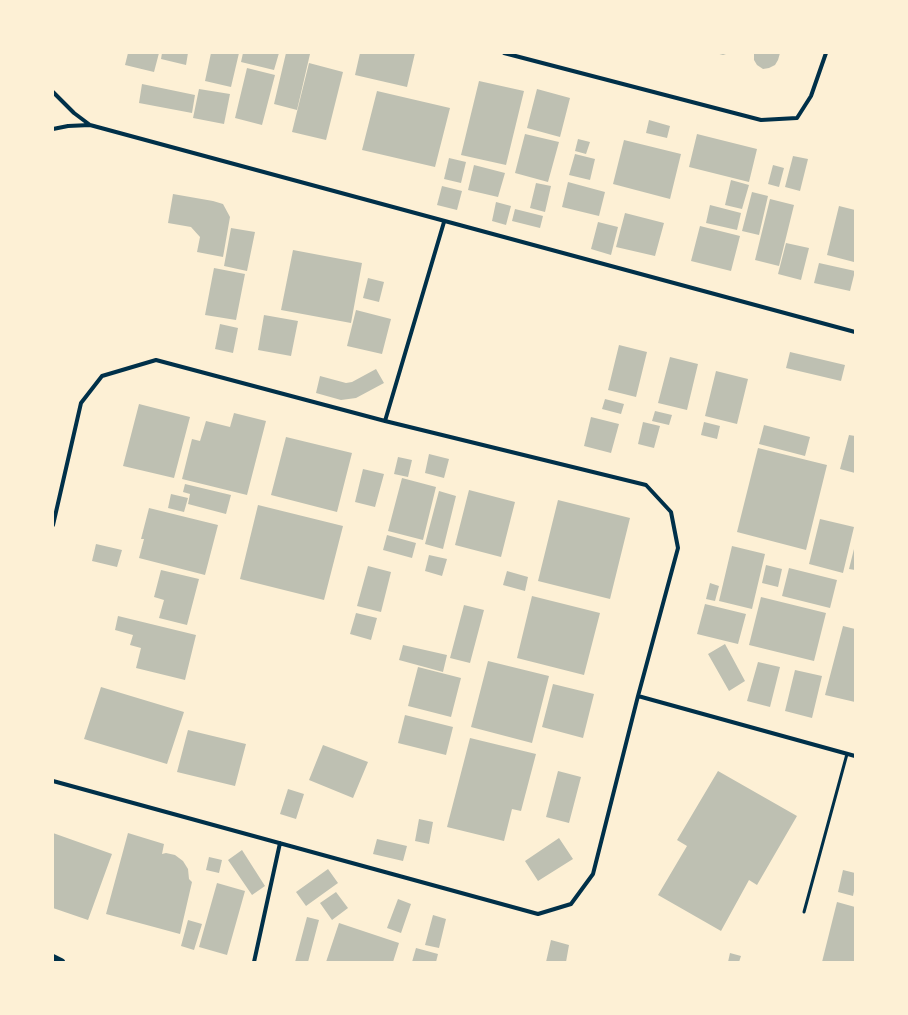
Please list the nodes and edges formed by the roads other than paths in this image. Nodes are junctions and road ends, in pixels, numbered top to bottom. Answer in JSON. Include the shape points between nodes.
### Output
{"nodes":[{"id":1,"x":504,"y":53,"type":"edge"},
{"id":2,"x":826,"y":53,"type":"edge"},
{"id":3,"x":53,"y":92,"type":"edge"},
{"id":4,"x":90,"y":126,"type":"junction"},
{"id":5,"x":53,"y":128,"type":"edge"},
{"id":6,"x":444,"y":222,"type":"junction"},
{"id":7,"x":855,"y":332,"type":"edge"},
{"id":8,"x":385,"y":422,"type":"junction"},
{"id":9,"x":53,"y":525,"type":"edge"},
{"id":10,"x":638,"y":696,"type":"junction"},
{"id":11,"x":848,"y":754,"type":"junction"},
{"id":12,"x":855,"y":756,"type":"edge"},
{"id":13,"x":53,"y":781,"type":"edge"},
{"id":14,"x":280,"y":843,"type":"junction"},
{"id":15,"x":804,"y":912,"type":"dead end"},
{"id":16,"x":53,"y":958,"type":"edge"},
{"id":17,"x":254,"y":961,"type":"edge"},
{"id":18,"x":61,"y":962,"type":"edge"}],
"edges":[{"from":1,"to":2,"type":"street","via":[[761,120],[797,118],[811,96]]},
{"from":3,"to":4,"type":"street"},
{"from":4,"to":5,"type":"street"},
{"from":4,"to":6,"type":"street"},
{"from":6,"to":7,"type":"street"},
{"from":6,"to":8,"type":"street"},
{"from":8,"to":9,"type":"street","via":[[156,360],[102,376],[81,403]]},
{"from":8,"to":10,"type":"street","via":[[646,486],[671,512],[678,548]]},
{"from":10,"to":11,"type":"street"},
{"from":10,"to":14,"type":"street","via":[[593,874],[571,904],[538,914]]},
{"from":11,"to":12,"type":"street"},
{"from":11,"to":15,"type":"lane"},
{"from":13,"to":14,"type":"street"},
{"from":14,"to":17,"type":"street"},
{"from":16,"to":18,"type":"main road"}]}
